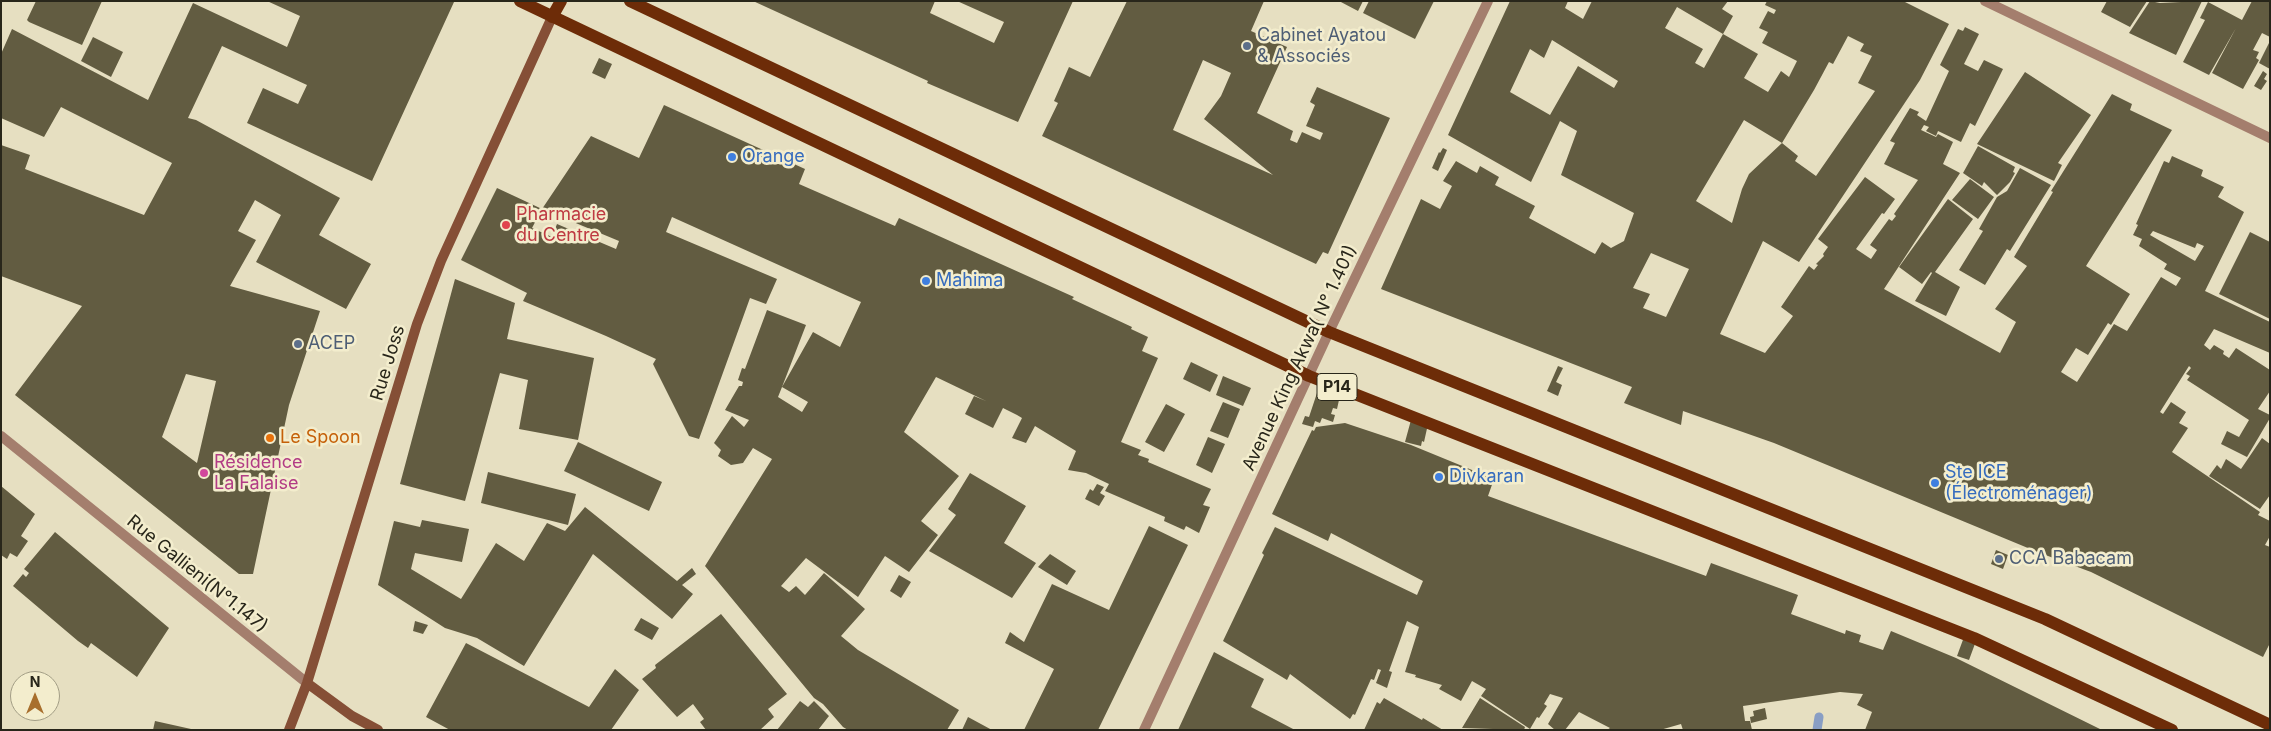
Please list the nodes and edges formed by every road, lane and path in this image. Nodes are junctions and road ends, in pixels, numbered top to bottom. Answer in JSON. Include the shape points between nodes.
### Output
{"nodes":[{"id":1,"x":520,"y":1,"type":"edge"},
{"id":2,"x":560,"y":1,"type":"edge"},
{"id":3,"x":630,"y":1,"type":"edge"},
{"id":4,"x":1488,"y":1,"type":"edge"},
{"id":5,"x":1985,"y":1,"type":"edge"},
{"id":6,"x":552,"y":18,"type":"junction"},
{"id":7,"x":2270,"y":138,"type":"edge"},
{"id":8,"x":1329,"y":332,"type":"junction"},
{"id":9,"x":1309,"y":376,"type":"junction"},
{"id":10,"x":1,"y":436,"type":"edge"},
{"id":11,"x":307,"y":684,"type":"junction"},
{"id":12,"x":2270,"y":725,"type":"edge"},
{"id":13,"x":289,"y":730,"type":"edge"},
{"id":14,"x":378,"y":730,"type":"edge"},
{"id":15,"x":1144,"y":730,"type":"edge"},
{"id":16,"x":2172,"y":730,"type":"edge"}],
"edges":[{"from":1,"to":6,"type":"main road","number":"P14"},
{"from":2,"to":6,"type":"main road"},
{"from":3,"to":8,"type":"main road"},
{"from":4,"to":8,"type":"street","name":"Avenue King Akwa( N° 1.401)"},
{"from":5,"to":7,"type":"street"},
{"from":6,"to":9,"type":"main road","number":"P14"},
{"from":6,"to":11,"type":"main road","name":"Rue Joss","via":[[441,261],[417,324]]},
{"from":8,"to":9,"type":"street","name":"Avenue King Akwa( N° 1.401)"},
{"from":8,"to":12,"type":"main road","via":[[2046,618]]},
{"from":9,"to":15,"type":"street","name":"Avenue King Akwa( N° 1.401)"},
{"from":9,"to":16,"type":"main road","number":"P14","via":[[1974,638]]},
{"from":10,"to":11,"type":"street","name":"Rue Gallieni(N°1.147)"},
{"from":11,"to":13,"type":"main road","name":"Rue Joss"},
{"from":11,"to":14,"type":"main road","name":"Rue Gallieni(N°1.147)"}]}
